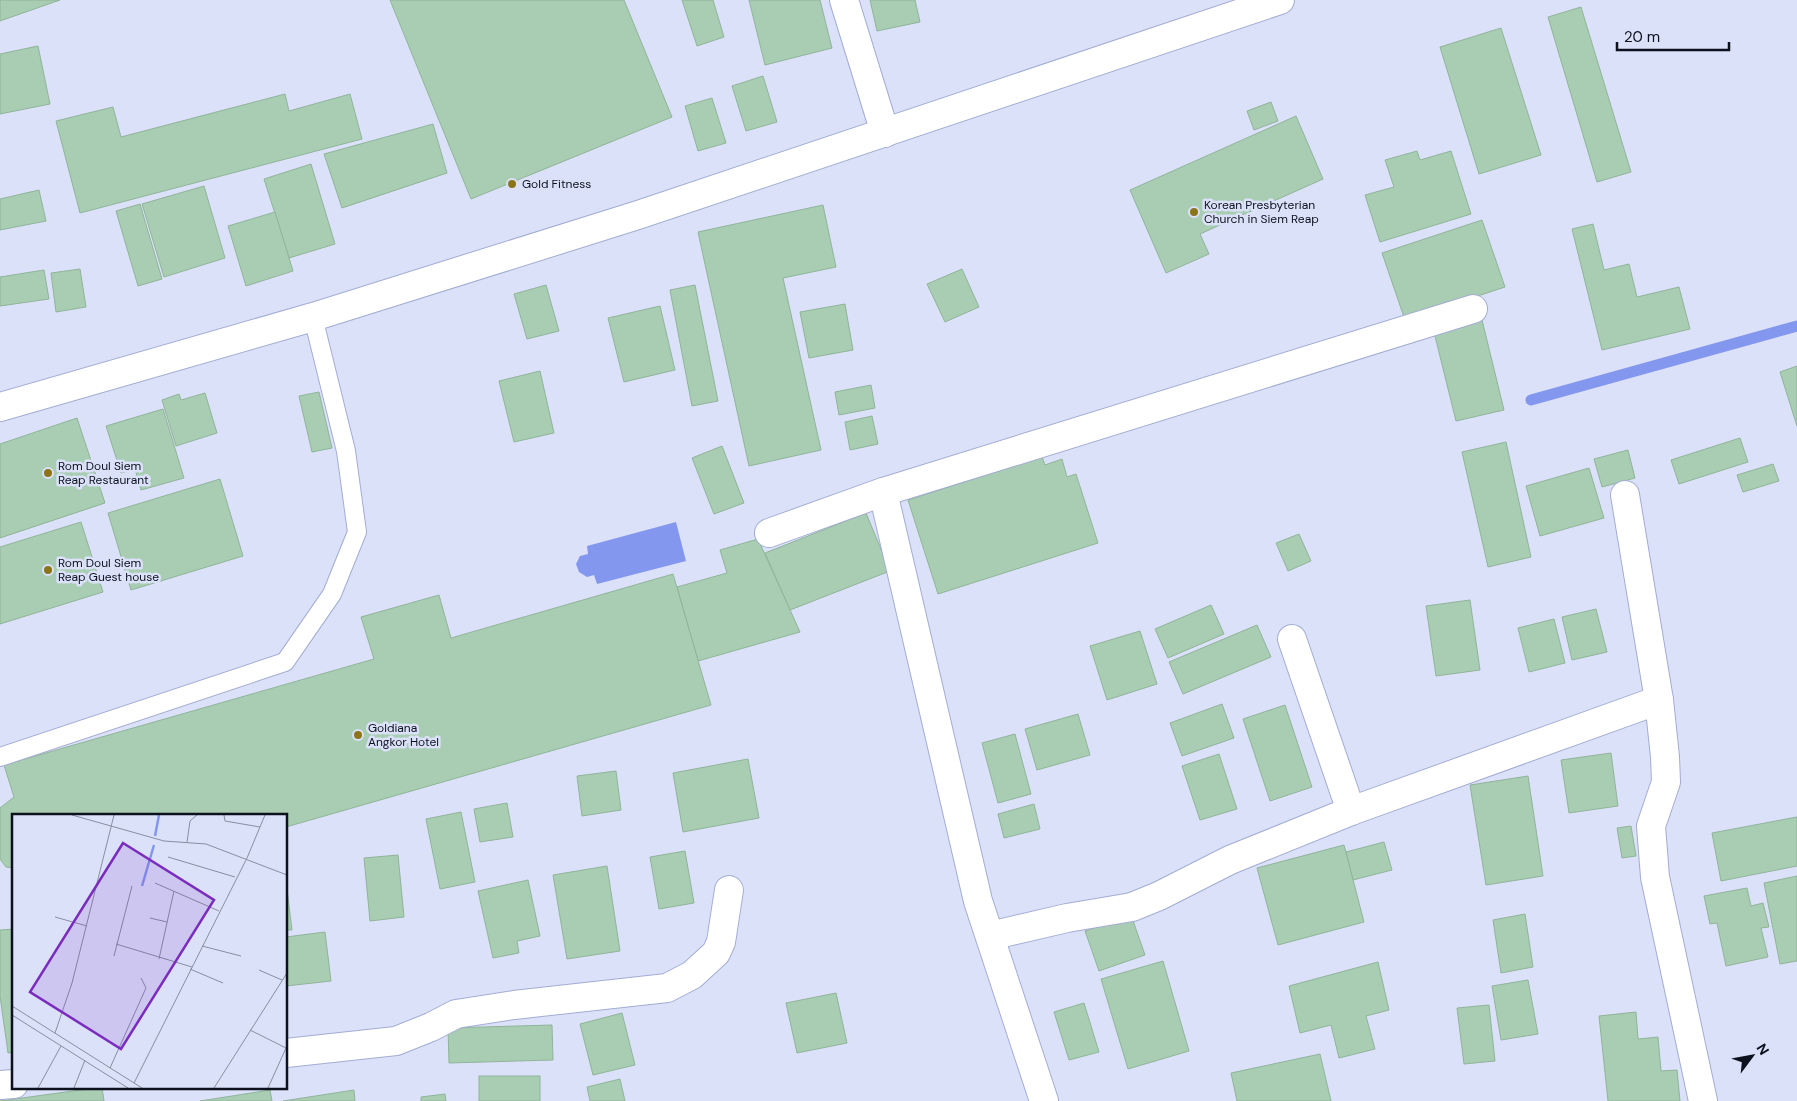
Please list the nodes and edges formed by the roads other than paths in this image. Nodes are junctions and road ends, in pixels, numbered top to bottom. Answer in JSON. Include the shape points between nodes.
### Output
{"nodes":[{"id":1,"x":844,"y":0,"type":"edge"},
{"id":2,"x":1280,"y":0,"type":"edge"},
{"id":3,"x":885,"y":132,"type":"junction"},
{"id":4,"x":1473,"y":309,"type":"dead end"},
{"id":5,"x":313,"y":317,"type":"junction"},
{"id":6,"x":0,"y":407,"type":"edge"},
{"id":7,"x":883,"y":492,"type":"junction"},
{"id":8,"x":1625,"y":495,"type":"dead end"},
{"id":9,"x":768,"y":533,"type":"dead end"},
{"id":10,"x":1292,"y":638,"type":"dead end"},
{"id":11,"x":1659,"y":700,"type":"junction"},
{"id":12,"x":0,"y":757,"type":"edge"},
{"id":13,"x":1351,"y":811,"type":"junction"},
{"id":14,"x":729,"y":890,"type":"dead end"},
{"id":15,"x":990,"y":936,"type":"junction"},
{"id":16,"x":288,"y":1053,"type":"edge"},
{"id":17,"x":1044,"y":1101,"type":"edge"},
{"id":18,"x":1703,"y":1101,"type":"edge"}],
"edges":[{"from":1,"to":3,"type":"street"},
{"from":2,"to":3,"type":"street"},
{"from":3,"to":5,"type":"street","via":[[638,215]]},
{"from":4,"to":7,"type":"street"},
{"from":5,"to":6,"type":"street"},
{"from":5,"to":12,"type":"lane","via":[[346,451],[357,532],[332,594],[290,655],[285,662]]},
{"from":7,"to":9,"type":"street"},
{"from":7,"to":15,"type":"street","via":[[976,891]]},
{"from":8,"to":11,"type":"street"},
{"from":10,"to":13,"type":"street"},
{"from":11,"to":13,"type":"street"},
{"from":11,"to":18,"type":"street","via":[[1666,782],[1651,826],[1654,869]]},
{"from":13,"to":15,"type":"street","via":[[1230,860],[1132,907]]},
{"from":14,"to":16,"type":"street","via":[[721,942],[716,953],[692,975],[667,988],[514,1004],[456,1014],[396,1041]]},
{"from":15,"to":17,"type":"street"}]}
